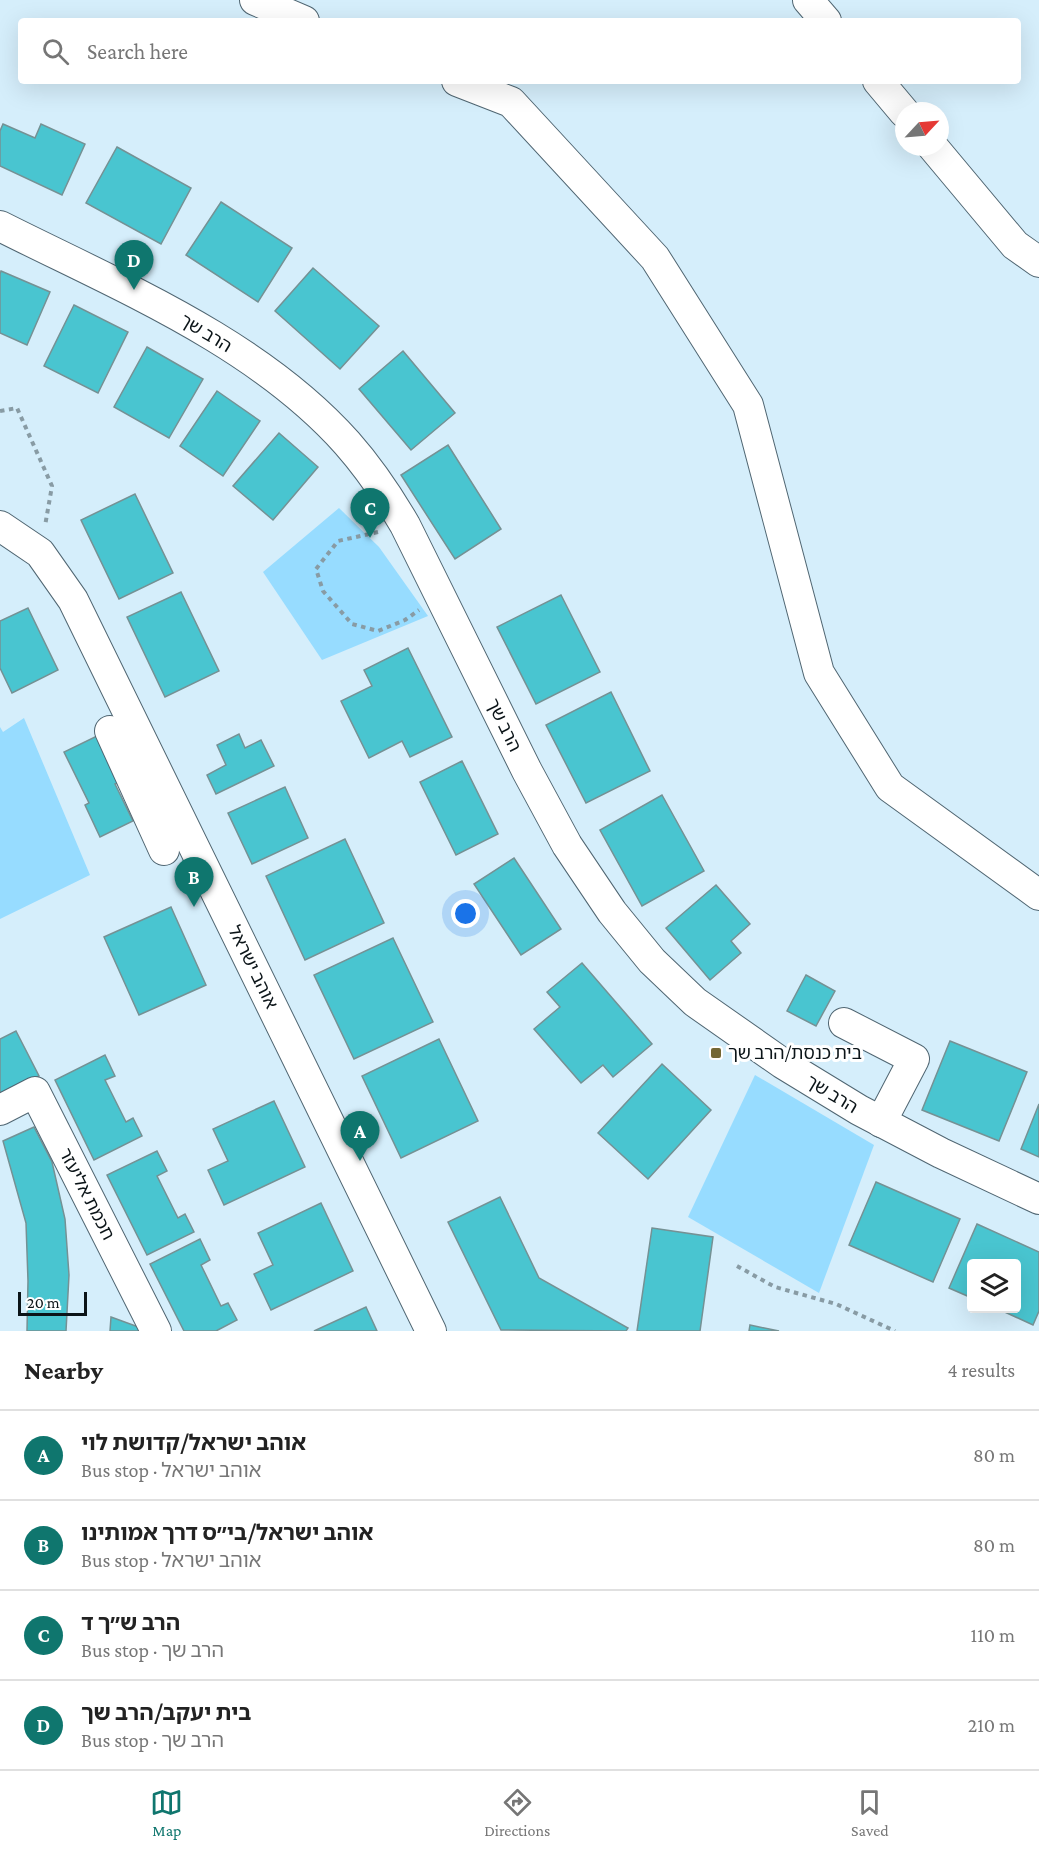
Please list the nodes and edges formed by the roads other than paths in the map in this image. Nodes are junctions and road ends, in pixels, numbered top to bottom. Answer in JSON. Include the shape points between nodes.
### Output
{"nodes":[{"id":1,"x":255,"y":0,"type":"edge"},
{"id":2,"x":808,"y":0,"type":"edge"},
{"id":3,"x":297,"y":18,"type":"edge"},
{"id":4,"x":823,"y":18,"type":"edge"},
{"id":5,"x":465,"y":84,"type":"edge"},
{"id":6,"x":881,"y":84,"type":"edge"},
{"id":7,"x":896,"y":102,"type":"edge"},
{"id":8,"x":941,"y":156,"type":"edge"},
{"id":9,"x":0,"y":226,"type":"edge"},
{"id":10,"x":1039,"y":262,"type":"edge"},
{"id":11,"x":0,"y":526,"type":"edge"},
{"id":12,"x":110,"y":731,"type":"dead end"},
{"id":13,"x":151,"y":789,"type":"junction"},
{"id":14,"x":164,"y":849,"type":"dead end"},
{"id":15,"x":1039,"y":895,"type":"edge"},
{"id":16,"x":844,"y":1023,"type":"dead end"},
{"id":17,"x":0,"y":1110,"type":"edge"},
{"id":18,"x":881,"y":1122,"type":"junction"},
{"id":19,"x":1039,"y":1198,"type":"edge"},
{"id":20,"x":156,"y":1331,"type":"edge"},
{"id":21,"x":431,"y":1331,"type":"edge"}],
"edges":[{"from":1,"to":3,"type":"street"},
{"from":2,"to":4,"type":"street"},
{"from":5,"to":15,"type":"street","via":[[511,102],[655,258],[748,405],[819,673],[890,787]]},
{"from":6,"to":7,"type":"street"},
{"from":8,"to":10,"type":"street","via":[[1016,245]]},
{"from":9,"to":18,"type":"street","name":"הרב שך","via":[[176,315],[241,354],[323,419],[388,496],[527,771],[567,845],[612,912],[652,961],[695,1002],[776,1059]]},
{"from":11,"to":13,"type":"street","name":"אוהב ישראל","via":[[40,554],[74,600]]},
{"from":12,"to":13,"type":"street"},
{"from":13,"to":14,"type":"street"},
{"from":13,"to":21,"type":"street","name":"אוהב ישראל"},
{"from":16,"to":18,"type":"street","via":[[914,1059]]},
{"from":17,"to":20,"type":"street","name":"חכמת אליעזר","via":[[35,1092]]},
{"from":18,"to":19,"type":"street","name":"הרב שך"}]}
